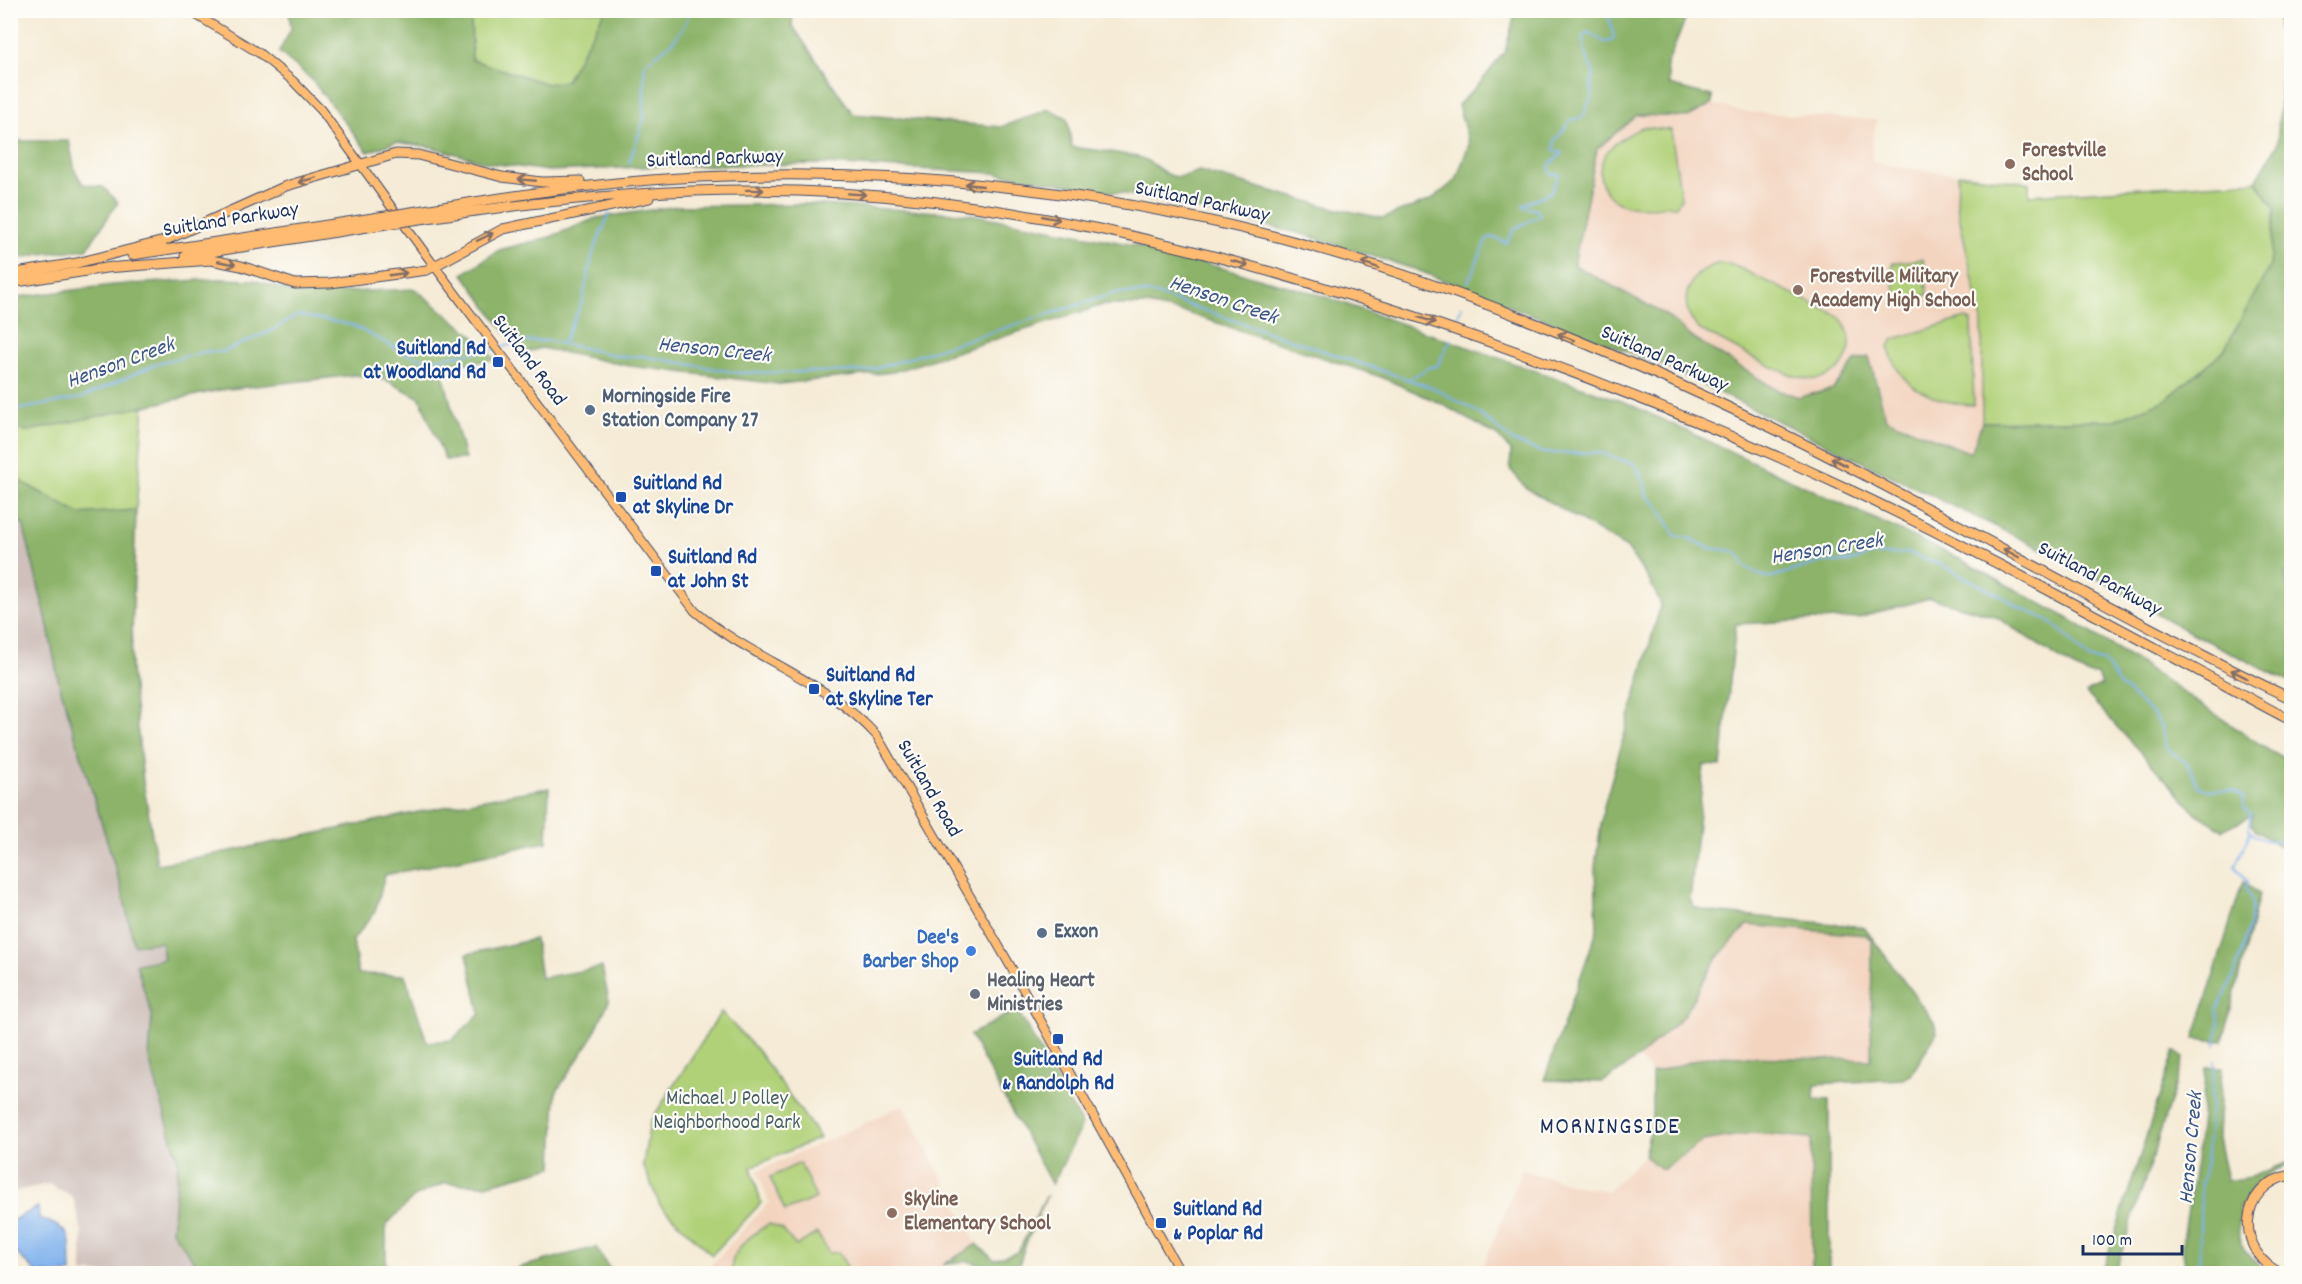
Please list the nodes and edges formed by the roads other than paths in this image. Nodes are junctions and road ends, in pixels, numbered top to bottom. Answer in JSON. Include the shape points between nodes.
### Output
{"nodes":[{"id":1,"x":188,"y":10,"type":"edge"},
{"id":2,"x":363,"y":165,"type":"junction"},
{"id":3,"x":649,"y":180,"type":"junction"},
{"id":4,"x":711,"y":190,"type":"junction"},
{"id":5,"x":426,"y":214,"type":"junction"},
{"id":6,"x":373,"y":222,"type":"junction"},
{"id":7,"x":73,"y":264,"type":"junction"},
{"id":8,"x":435,"y":267,"type":"junction"},
{"id":9,"x":106,"y":268,"type":"junction"},
{"id":10,"x":10,"y":274,"type":"edge"},
{"id":11,"x":10,"y":283,"type":"edge"},
{"id":12,"x":2292,"y":699,"type":"edge"},
{"id":13,"x":2292,"y":721,"type":"edge"},
{"id":14,"x":2292,"y":1175,"type":"edge"},
{"id":15,"x":1181,"y":1274,"type":"edge"},
{"id":16,"x":2283,"y":1274,"type":"edge"}],
"edges":[{"from":1,"to":2,"type":"main road","name":"Suitland Road","via":[[249,46],[287,76],[321,110]]},
{"from":3,"to":2,"type":"highway","one_way":true,"via":[[521,180],[405,153]]},
{"from":2,"to":7,"type":"highway","one_way":true,"via":[[286,186],[164,241]]},
{"from":2,"to":8,"type":"main road","name":"Suitland Road"},
{"from":3,"to":5,"type":"highway","name":"Suitland Parkway","via":[[551,190]]},
{"from":12,"to":3,"type":"highway","name":"Suitland Parkway","one_way":true,"via":[[1748,417],[1573,340],[1360,262],[1174,213],[1033,191],[841,176]]},
{"from":4,"to":5,"type":"highway","name":"Suitland Parkway","via":[[564,199]]},
{"from":8,"to":4,"type":"highway","one_way":true,"via":[[481,239],[511,227],[639,199]]},
{"from":4,"to":13,"type":"highway","name":"Suitland Parkway","one_way":true,"via":[[864,194],[1029,214],[1193,250],[1436,323],[1619,390],[1832,482],[1968,548]]},
{"from":5,"to":6,"type":"highway","name":"Suitland Parkway","bridge":true},
{"from":6,"to":7,"type":"highway","name":"Suitland Parkway"},
{"from":6,"to":9,"type":"highway","name":"Suitland Parkway"},
{"from":7,"to":10,"type":"highway","name":"Suitland Parkway"},
{"from":9,"to":8,"type":"highway","one_way":true,"via":[[219,261],[309,285]]},
{"from":8,"to":15,"type":"main road","name":"Suitland Road","via":[[695,611],[716,629],[845,707],[877,736]]},
{"from":9,"to":11,"type":"highway","name":"Suitland Parkway"},
{"from":14,"to":16,"type":"highway","via":[[2259,1192],[2247,1221],[2254,1251]]}]}
